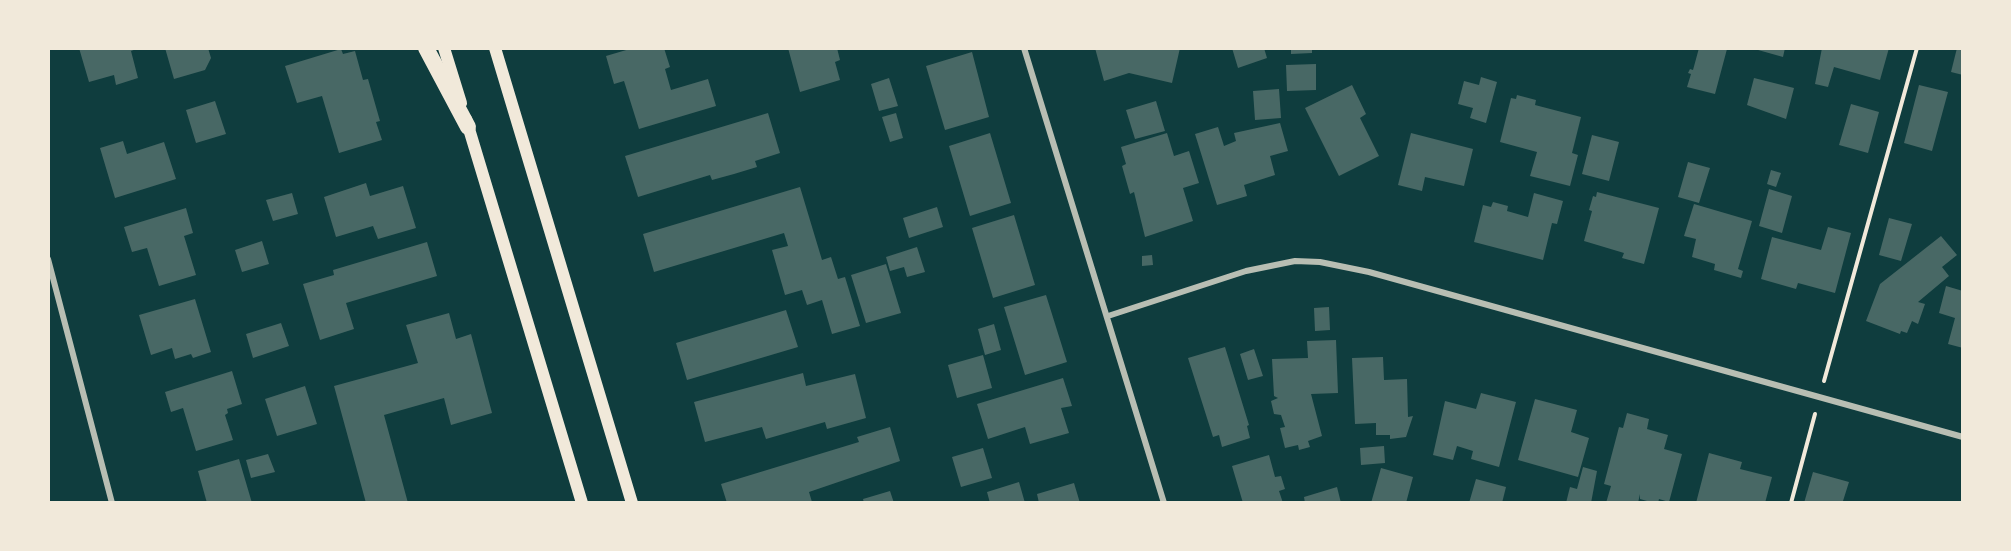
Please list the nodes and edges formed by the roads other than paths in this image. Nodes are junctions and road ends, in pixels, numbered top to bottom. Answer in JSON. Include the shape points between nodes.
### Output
{"nodes":[{"id":1,"x":426,"y":48,"type":"edge"},
{"id":2,"x":444,"y":48,"type":"edge"},
{"id":3,"x":495,"y":48,"type":"edge"},
{"id":4,"x":1024,"y":48,"type":"edge"},
{"id":5,"x":468,"y":127,"type":"junction"},
{"id":6,"x":48,"y":259,"type":"edge"},
{"id":7,"x":1108,"y":316,"type":"junction"},
{"id":8,"x":1963,"y":437,"type":"edge"},
{"id":9,"x":112,"y":503,"type":"edge"},
{"id":10,"x":582,"y":503,"type":"edge"},
{"id":11,"x":632,"y":503,"type":"edge"},
{"id":12,"x":1164,"y":503,"type":"edge"}],
"edges":[{"from":1,"to":5,"type":"highway"},
{"from":2,"to":5,"type":"main road"},
{"from":3,"to":11,"type":"main road"},
{"from":4,"to":7,"type":"street"},
{"from":5,"to":10,"type":"main road"},
{"from":6,"to":9,"type":"street"},
{"from":7,"to":8,"type":"street","via":[[1246,271],[1295,261],[1320,262],[1369,272]]},
{"from":7,"to":12,"type":"street"}]}
